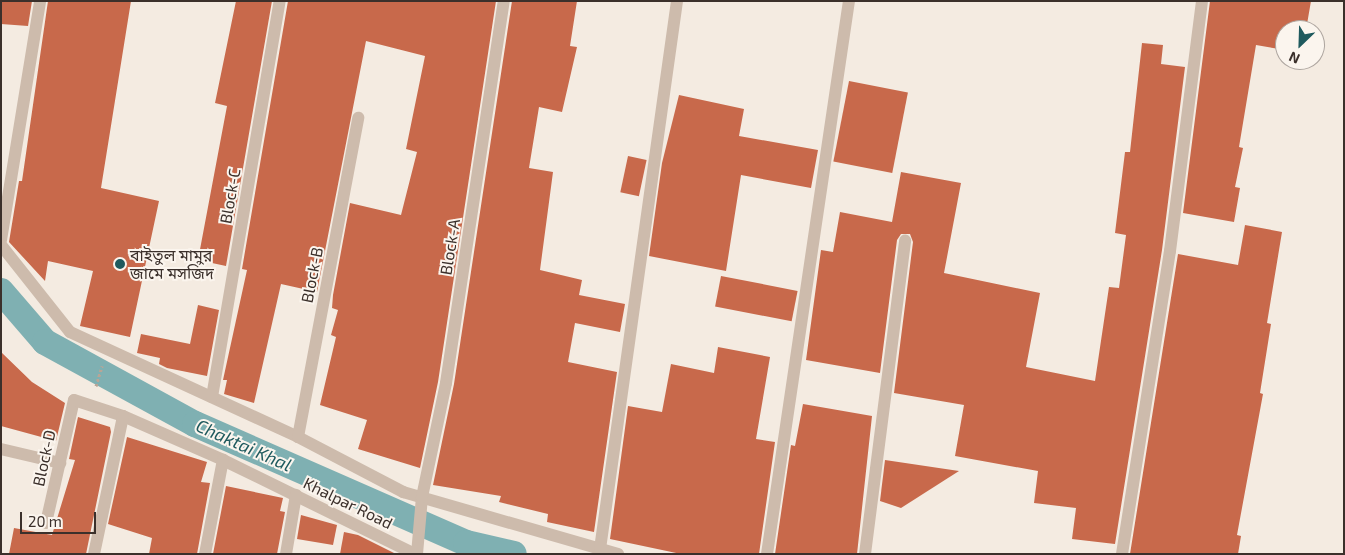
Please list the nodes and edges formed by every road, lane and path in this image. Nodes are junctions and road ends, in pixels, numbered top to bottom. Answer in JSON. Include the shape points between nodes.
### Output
{"nodes":[{"id":1,"x":40,"y":1,"type":"edge"},
{"id":2,"x":280,"y":1,"type":"edge"},
{"id":3,"x":504,"y":1,"type":"edge"},
{"id":4,"x":677,"y":1,"type":"edge"},
{"id":5,"x":849,"y":1,"type":"edge"},
{"id":6,"x":1202,"y":1,"type":"edge"},
{"id":7,"x":358,"y":118,"type":"dead end"},
{"id":8,"x":1,"y":240,"type":"edge"},
{"id":9,"x":905,"y":241,"type":"dead end"},
{"id":10,"x":1,"y":245,"type":"edge"},
{"id":11,"x":108,"y":350,"type":"junction"},
{"id":12,"x":212,"y":397,"type":"junction"},
{"id":13,"x":74,"y":400,"type":"joint"},
{"id":14,"x":89,"y":406,"type":"junction"},
{"id":15,"x":124,"y":416,"type":"junction"},
{"id":16,"x":298,"y":437,"type":"junction"},
{"id":17,"x":1,"y":449,"type":"edge"},
{"id":18,"x":223,"y":460,"type":"junction"},
{"id":19,"x":60,"y":463,"type":"junction"},
{"id":20,"x":296,"y":495,"type":"junction"},
{"id":21,"x":422,"y":496,"type":"junction"},
{"id":22,"x":46,"y":523,"type":"dead end"},
{"id":23,"x":600,"y":549,"type":"junction"},
{"id":24,"x":94,"y":554,"type":"edge"},
{"id":25,"x":206,"y":554,"type":"edge"},
{"id":26,"x":286,"y":554,"type":"edge"},
{"id":27,"x":416,"y":554,"type":"edge"},
{"id":28,"x":618,"y":554,"type":"edge"},
{"id":29,"x":767,"y":554,"type":"edge"},
{"id":30,"x":865,"y":554,"type":"edge"},
{"id":31,"x":1122,"y":554,"type":"edge"}],
"edges":[{"from":1,"to":8,"type":"street"},
{"from":2,"to":12,"type":"street","name":"Block-C"},
{"from":3,"to":21,"type":"street","name":"Block-A","via":[[446,383]]},
{"from":4,"to":23,"type":"street"},
{"from":5,"to":29,"type":"street"},
{"from":6,"to":31,"type":"street","via":[[1170,251]]},
{"from":7,"to":16,"type":"street","name":"Block-B"},
{"from":9,"to":30,"type":"street"},
{"from":10,"to":11,"type":"street","via":[[70,332]]},
{"from":11,"to":12,"type":"street"},
{"from":11,"to":14,"type":"path"},
{"from":12,"to":16,"type":"street"},
{"from":13,"to":14,"type":"street","name":"Khalpar Road"},
{"from":13,"to":19,"type":"street","name":"Block-D"},
{"from":14,"to":15,"type":"street","name":"Khalpar Road"},
{"from":15,"to":18,"type":"street","name":"Khalpar Road"},
{"from":15,"to":24,"type":"street"},
{"from":16,"to":21,"type":"street","via":[[403,492]]},
{"from":17,"to":19,"type":"street"},
{"from":18,"to":20,"type":"street","name":"Khalpar Road"},
{"from":18,"to":25,"type":"street"},
{"from":19,"to":22,"type":"street","name":"Block-D"},
{"from":20,"to":26,"type":"street"},
{"from":20,"to":27,"type":"street","name":"Khalpar Road"},
{"from":21,"to":23,"type":"street"},
{"from":21,"to":27,"type":"street","name":"Block-A"},
{"from":23,"to":28,"type":"street"}]}
